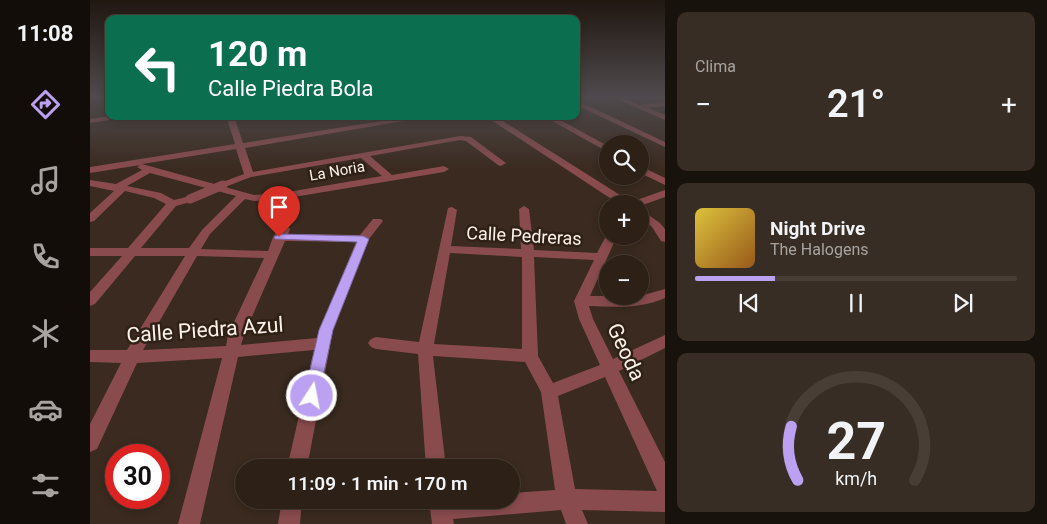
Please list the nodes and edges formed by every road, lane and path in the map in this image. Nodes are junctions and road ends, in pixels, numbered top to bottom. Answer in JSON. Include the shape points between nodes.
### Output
{"nodes":[{"id":1,"x":232,"y":121,"type":"edge"},
{"id":2,"x":395,"y":121,"type":"edge"},
{"id":3,"x":498,"y":121,"type":"edge"},
{"id":4,"x":557,"y":121,"type":"edge"},
{"id":5,"x":616,"y":121,"type":"edge"},
{"id":6,"x":599,"y":145,"type":"edge"},
{"id":7,"x":664,"y":145,"type":"edge"},
{"id":8,"x":240,"y":146,"type":"junction"},
{"id":9,"x":363,"y":154,"type":"junction"},
{"id":10,"x":132,"y":163,"type":"junction"},
{"id":11,"x":501,"y":163,"type":"dead end"},
{"id":12,"x":444,"y":168,"type":"dead end"},
{"id":13,"x":90,"y":170,"type":"edge"},
{"id":14,"x":149,"y":170,"type":"junction"},
{"id":15,"x":649,"y":173,"type":"edge"},
{"id":16,"x":249,"y":175,"type":"junction"},
{"id":17,"x":390,"y":178,"type":"junction"},
{"id":18,"x":664,"y":182,"type":"edge"},
{"id":19,"x":90,"y":183,"type":"edge"},
{"id":20,"x":119,"y":188,"type":"junction"},
{"id":21,"x":664,"y":193,"type":"edge"},
{"id":22,"x":613,"y":195,"type":"edge"},
{"id":23,"x":242,"y":196,"type":"junction"},
{"id":24,"x":649,"y":199,"type":"edge"},
{"id":25,"x":172,"y":204,"type":"junction"},
{"id":26,"x":524,"y":208,"type":"dead end"},
{"id":27,"x":452,"y":210,"type":"dead end"},
{"id":28,"x":90,"y":219,"type":"edge"},
{"id":29,"x":649,"y":219,"type":"edge"},
{"id":30,"x":377,"y":221,"type":"dead end"},
{"id":31,"x":363,"y":239,"type":"junction"},
{"id":32,"x":664,"y":239,"type":"edge"},
{"id":33,"x":445,"y":249,"type":"junction"},
{"id":34,"x":90,"y":252,"type":"edge"},
{"id":35,"x":193,"y":252,"type":"junction"},
{"id":36,"x":129,"y":253,"type":"junction"},
{"id":37,"x":271,"y":255,"type":"junction"},
{"id":38,"x":528,"y":255,"type":"junction"},
{"id":39,"x":599,"y":257,"type":"edge"},
{"id":40,"x":599,"y":261,"type":"edge"},
{"id":41,"x":664,"y":293,"type":"edge"},
{"id":42,"x":90,"y":301,"type":"edge"},
{"id":43,"x":581,"y":301,"type":"junction"},
{"id":44,"x":664,"y":342,"type":"edge"},
{"id":45,"x":322,"y":343,"type":"junction"},
{"id":46,"x":376,"y":343,"type":"dead end"},
{"id":47,"x":425,"y":349,"type":"junction"},
{"id":48,"x":232,"y":352,"type":"junction"},
{"id":49,"x":90,"y":356,"type":"edge"},
{"id":50,"x":530,"y":356,"type":"junction"},
{"id":51,"x":131,"y":358,"type":"junction"},
{"id":52,"x":609,"y":368,"type":"junction"},
{"id":53,"x":548,"y":392,"type":"junction"},
{"id":54,"x":97,"y":414,"type":"edge"},
{"id":55,"x":90,"y":443,"type":"edge"},
{"id":56,"x":300,"y":459,"type":"edge"},
{"id":57,"x":435,"y":459,"type":"edge"},
{"id":58,"x":664,"y":485,"type":"edge"},
{"id":59,"x":566,"y":499,"type":"junction"},
{"id":60,"x":664,"y":502,"type":"edge"},
{"id":61,"x":291,"y":509,"type":"edge"},
{"id":62,"x":441,"y":511,"type":"edge"},
{"id":63,"x":189,"y":524,"type":"edge"},
{"id":64,"x":290,"y":524,"type":"edge"},
{"id":65,"x":578,"y":524,"type":"edge"}],
"edges":[{"from":1,"to":8,"type":"street"},
{"from":2,"to":8,"type":"street"},
{"from":3,"to":22,"type":"street"},
{"from":4,"to":6,"type":"street"},
{"from":5,"to":7,"type":"street"},
{"from":8,"to":10,"type":"street"},
{"from":8,"to":16,"type":"street"},
{"from":9,"to":11,"type":"street","via":[[463,138]]},
{"from":9,"to":16,"type":"street"},
{"from":9,"to":17,"type":"street"},
{"from":10,"to":13,"type":"street"},
{"from":10,"to":14,"type":"street","name":"La Noria"},
{"from":12,"to":17,"type":"street","name":"La Noria"},
{"from":14,"to":20,"type":"street"},
{"from":14,"to":23,"type":"street","name":"La Noria"},
{"from":15,"to":18,"type":"street"},
{"from":16,"to":25,"type":"street","bridge":true},
{"from":17,"to":23,"type":"street","name":"La Noria","via":[[282,196]]},
{"from":19,"to":20,"type":"street"},
{"from":20,"to":25,"type":"street","via":[[158,196]]},
{"from":20,"to":28,"type":"street"},
{"from":21,"to":24,"type":"street"},
{"from":23,"to":35,"type":"street","via":[[206,232]]},
{"from":25,"to":36,"type":"street"},
{"from":26,"to":38,"type":"street"},
{"from":27,"to":33,"type":"street"},
{"from":29,"to":32,"type":"street"},
{"from":30,"to":31,"type":"street"},
{"from":31,"to":37,"type":"street","via":[[281,233]]},
{"from":31,"to":45,"type":"street"},
{"from":33,"to":38,"type":"street","name":"Calle Pedreras"},
{"from":33,"to":47,"type":"street"},
{"from":34,"to":36,"type":"street"},
{"from":35,"to":36,"type":"street"},
{"from":35,"to":37,"type":"street"},
{"from":35,"to":51,"type":"street"},
{"from":36,"to":42,"type":"street"},
{"from":37,"to":48,"type":"street","via":[[236,335]]},
{"from":38,"to":39,"type":"street","name":"Calle Pedreras"},
{"from":38,"to":50,"type":"street"},
{"from":40,"to":43,"type":"street"},
{"from":41,"to":43,"type":"street","via":[[638,302]]},
{"from":43,"to":52,"type":"street","name":"Geoda"},
{"from":44,"to":52,"type":"street"},
{"from":45,"to":48,"type":"street","name":"Calle Piedra Azul"},
{"from":45,"to":56,"type":"street"},
{"from":46,"to":47,"type":"street"},
{"from":47,"to":50,"type":"street"},
{"from":47,"to":57,"type":"street"},
{"from":48,"to":51,"type":"street","name":"Calle Piedra Azul"},
{"from":48,"to":63,"type":"street"},
{"from":49,"to":51,"type":"street","name":"Calle Piedra Azul"},
{"from":50,"to":53,"type":"street"},
{"from":51,"to":54,"type":"street"},
{"from":52,"to":53,"type":"street"},
{"from":52,"to":58,"type":"street","name":"Geoda"},
{"from":53,"to":59,"type":"street"},
{"from":54,"to":55,"type":"street"},
{"from":59,"to":60,"type":"street"},
{"from":59,"to":62,"type":"street"},
{"from":59,"to":65,"type":"street"},
{"from":61,"to":64,"type":"street"}]}
